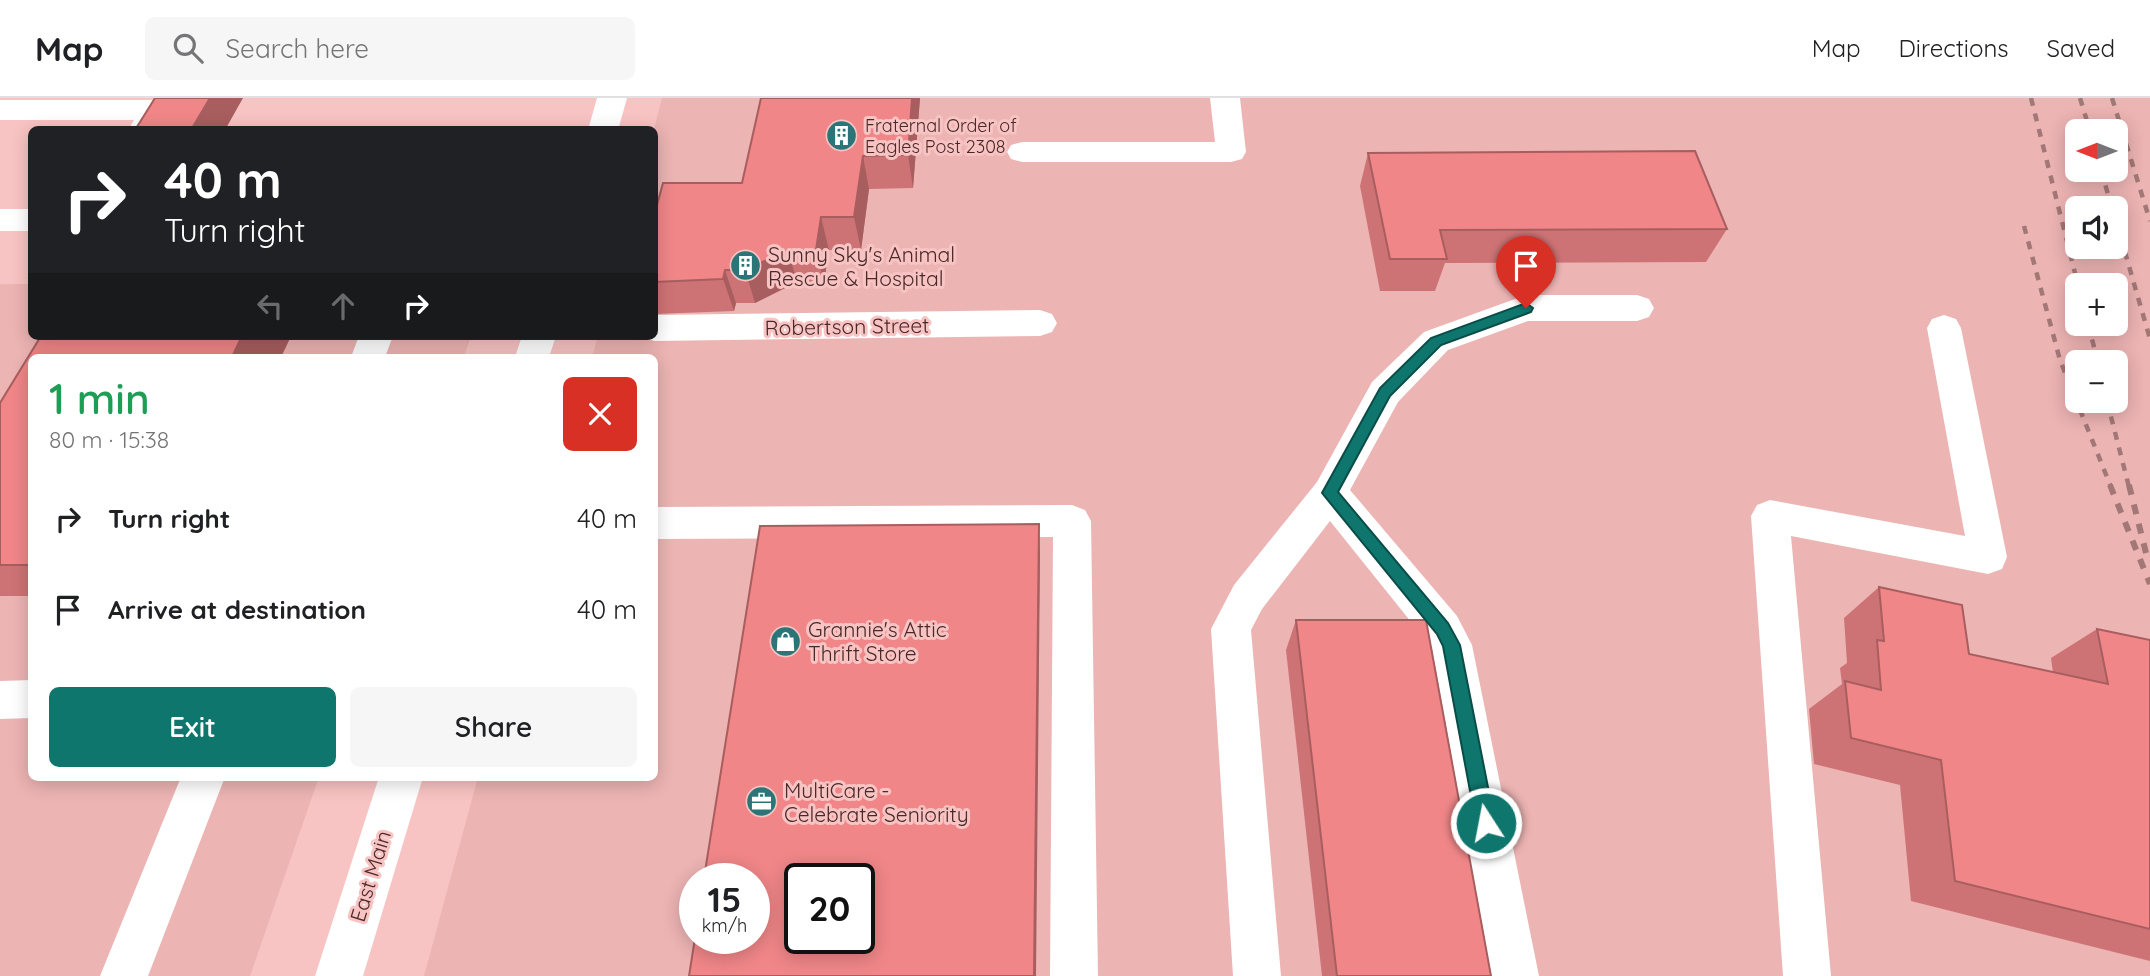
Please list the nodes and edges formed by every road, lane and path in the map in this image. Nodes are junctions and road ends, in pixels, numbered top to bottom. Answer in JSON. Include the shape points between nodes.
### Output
{"nodes":[{"id":1,"x":612,"y":98,"type":"edge"},
{"id":2,"x":1225,"y":98,"type":"edge"},
{"id":3,"x":0,"y":110,"type":"edge"},
{"id":4,"x":146,"y":126,"type":"edge"},
{"id":5,"x":604,"y":126,"type":"edge"},
{"id":6,"x":1022,"y":152,"type":"dead end"},
{"id":7,"x":0,"y":220,"type":"edge"},
{"id":8,"x":28,"y":220,"type":"edge"},
{"id":9,"x":1637,"y":308,"type":"dead end"},
{"id":10,"x":1040,"y":323,"type":"dead end"},
{"id":11,"x":1944,"y":327,"type":"dead end"},
{"id":12,"x":658,"y":328,"type":"edge"},
{"id":13,"x":1330,"y":493,"type":"junction"},
{"id":14,"x":658,"y":523,"type":"edge"},
{"id":15,"x":28,"y":699,"type":"edge"},
{"id":16,"x":0,"y":700,"type":"edge"},
{"id":17,"x":201,"y":781,"type":"edge"},
{"id":18,"x":400,"y":781,"type":"edge"},
{"id":19,"x":124,"y":976,"type":"edge"},
{"id":20,"x":339,"y":976,"type":"edge"},
{"id":21,"x":1074,"y":976,"type":"edge"},
{"id":22,"x":1257,"y":976,"type":"edge"},
{"id":23,"x":1515,"y":976,"type":"edge"},
{"id":24,"x":1807,"y":976,"type":"edge"}],
"edges":[{"from":1,"to":5,"type":"main road"},
{"from":2,"to":6,"type":"main road","via":[[1231,152]]},
{"from":3,"to":4,"type":"main road","via":[[156,110]]},
{"from":7,"to":8,"type":"main road"},
{"from":9,"to":13,"type":"main road","via":[[1526,308],[1436,341],[1385,392]]},
{"from":10,"to":12,"type":"main road","name":"Robertson Street"},
{"from":11,"to":24,"type":"main road","via":[[1988,557],[1770,516]]},
{"from":13,"to":22,"type":"main road","via":[[1248,597],[1231,629]]},
{"from":13,"to":23,"type":"main road","via":[[1452,645]]},
{"from":14,"to":21,"type":"main road","via":[[1072,521]]},
{"from":15,"to":16,"type":"main road"},
{"from":17,"to":19,"type":"main road"},
{"from":18,"to":20,"type":"main road","name":"East Main"}]}
